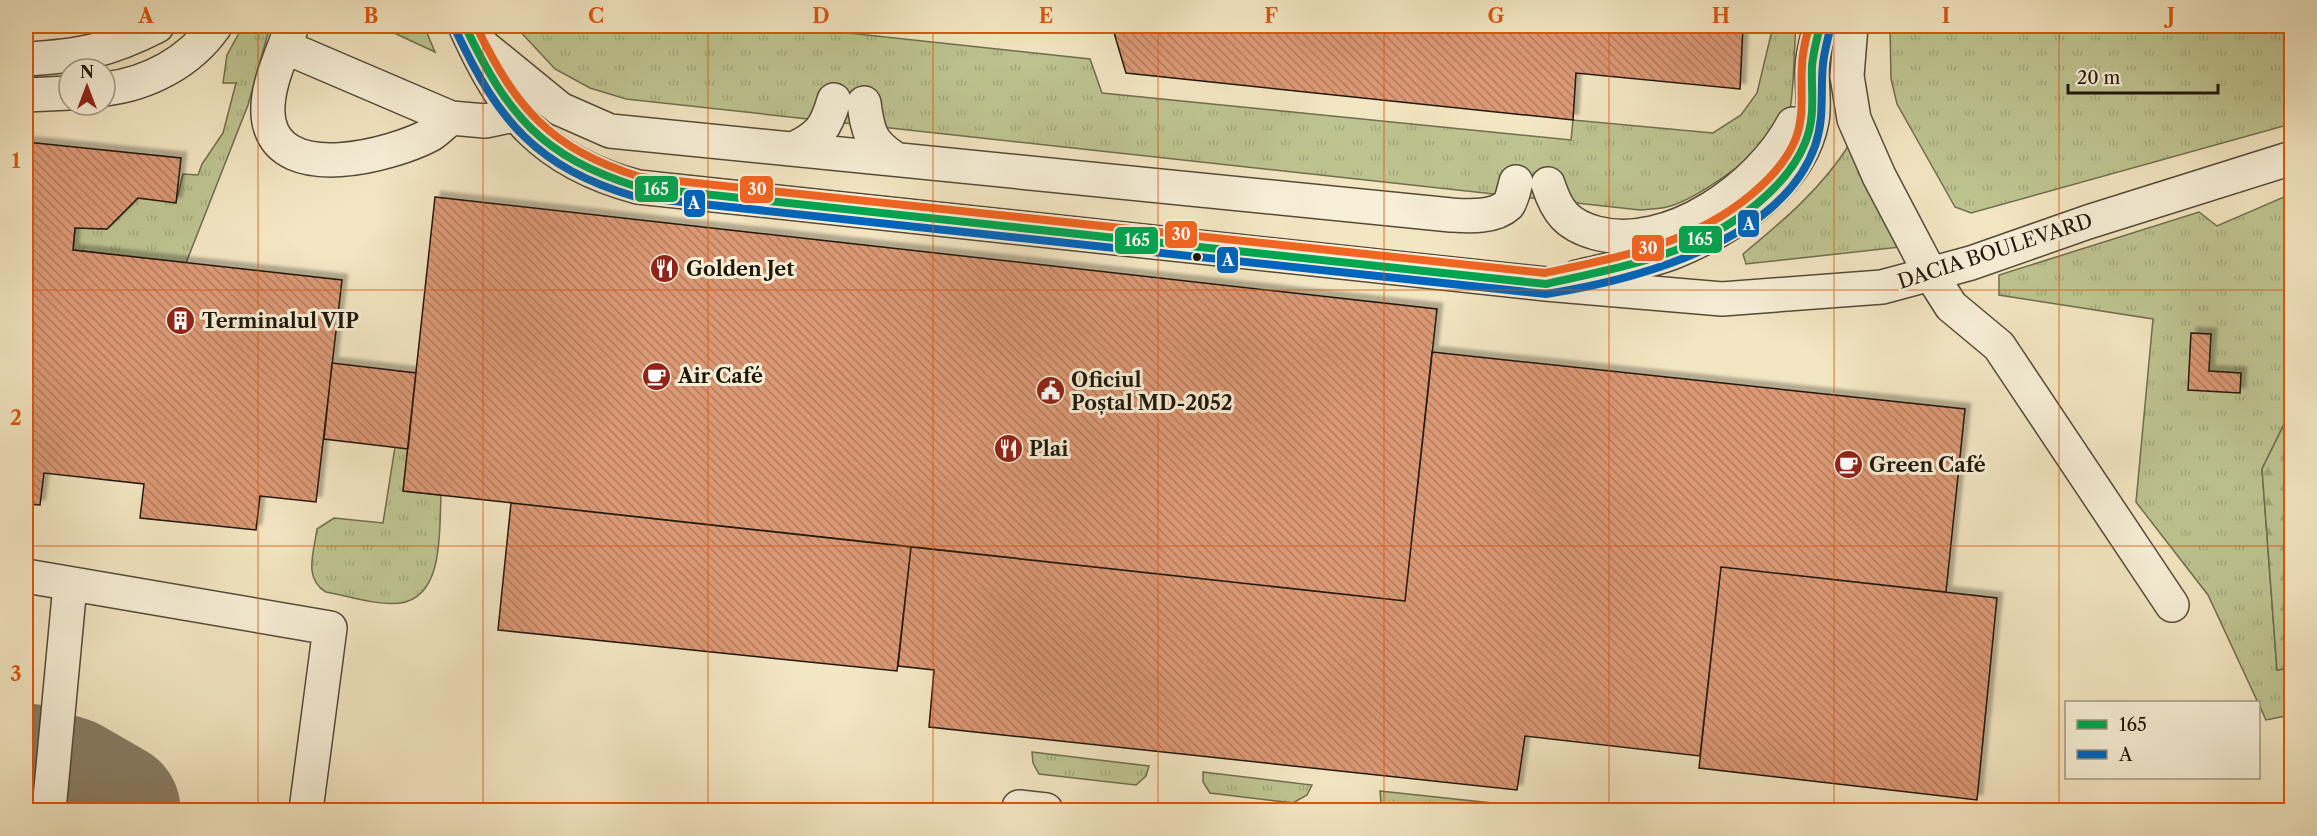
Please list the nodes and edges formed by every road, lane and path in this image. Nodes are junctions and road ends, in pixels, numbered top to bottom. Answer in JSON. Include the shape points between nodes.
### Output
{"nodes":[{"id":1,"x":157,"y":26,"type":"edge"},
{"id":2,"x":215,"y":26,"type":"edge"},
{"id":3,"x":1820,"y":26,"type":"edge"},
{"id":4,"x":1851,"y":26,"type":"edge"},
{"id":5,"x":467,"y":29,"type":"edge"},
{"id":6,"x":288,"y":36,"type":"edge"},
{"id":7,"x":26,"y":59,"type":"edge"},
{"id":8,"x":1812,"y":69,"type":"junction"},
{"id":9,"x":117,"y":88,"type":"edge"},
{"id":10,"x":57,"y":94,"type":"edge"},
{"id":11,"x":26,"y":95,"type":"edge"},
{"id":12,"x":515,"y":115,"type":"junction"},
{"id":13,"x":451,"y":118,"type":"junction"},
{"id":14,"x":793,"y":149,"type":"junction"},
{"id":15,"x":894,"y":158,"type":"junction"},
{"id":16,"x":2292,"y":158,"type":"edge"},
{"id":17,"x":1516,"y":182,"type":"dead end"},
{"id":18,"x":1548,"y":184,"type":"dead end"},
{"id":19,"x":1930,"y":273,"type":"junction"},
{"id":20,"x":1546,"y":284,"type":"junction"},
{"id":21,"x":26,"y":576,"type":"edge"},
{"id":22,"x":70,"y":585,"type":"junction"},
{"id":23,"x":2172,"y":604,"type":"dead end"},
{"id":24,"x":49,"y":810,"type":"edge"},
{"id":25,"x":306,"y":810,"type":"edge"},
{"id":26,"x":1019,"y":810,"type":"edge"},
{"id":27,"x":1047,"y":810,"type":"edge"}],
"edges":[{"from":1,"to":7,"type":"lane","via":[[123,43],[75,56]]},
{"from":2,"to":9,"type":"lane","via":[[174,68]]},
{"from":3,"to":8,"type":"lane","name":"DACIA BOULEVARD"},
{"from":4,"to":19,"type":"lane","via":[[1847,76],[1854,119]]},
{"from":5,"to":12,"type":"lane","name":"DACIA BOULEVARD"},
{"from":5,"to":14,"type":"lane","via":[[527,85],[560,109],[610,131]]},
{"from":6,"to":13,"type":"lane"},
{"from":6,"to":13,"type":"lane","via":[[268,99],[269,123],[279,143],[298,157],[332,161],[390,151],[431,134]]},
{"from":8,"to":18,"type":"lane","via":[[1793,125],[1770,157],[1745,182],[1703,213],[1662,233],[1608,236],[1585,230],[1556,208]]},
{"from":8,"to":20,"type":"lane","name":"DACIA BOULEVARD","via":[[1812,121],[1800,154],[1776,187],[1748,210],[1713,234],[1674,252]]},
{"from":10,"to":11,"type":"lane"},
{"from":12,"to":13,"type":"lane","via":[[485,121]]},
{"from":12,"to":20,"type":"lane","name":"DACIA BOULEVARD","via":[[585,170],[638,187]]},
{"from":14,"to":15,"type":"lane"},
{"from":14,"to":15,"type":"lane","via":[[813,140],[849,102],[876,146]]},
{"from":15,"to":17,"type":"lane","via":[[1470,216],[1509,204]]},
{"from":16,"to":19,"type":"lane","name":"DACIA BOULEVARD"},
{"from":19,"to":20,"type":"lane","name":"DACIA BOULEVARD","via":[[1882,287],[1722,298]]},
{"from":19,"to":23,"type":"lane","via":[[1951,306],[1999,346]]},
{"from":21,"to":22,"type":"lane"},
{"from":22,"to":24,"type":"lane"},
{"from":22,"to":25,"type":"lane","via":[[330,628]]},
{"from":26,"to":27,"type":"lane"}]}
